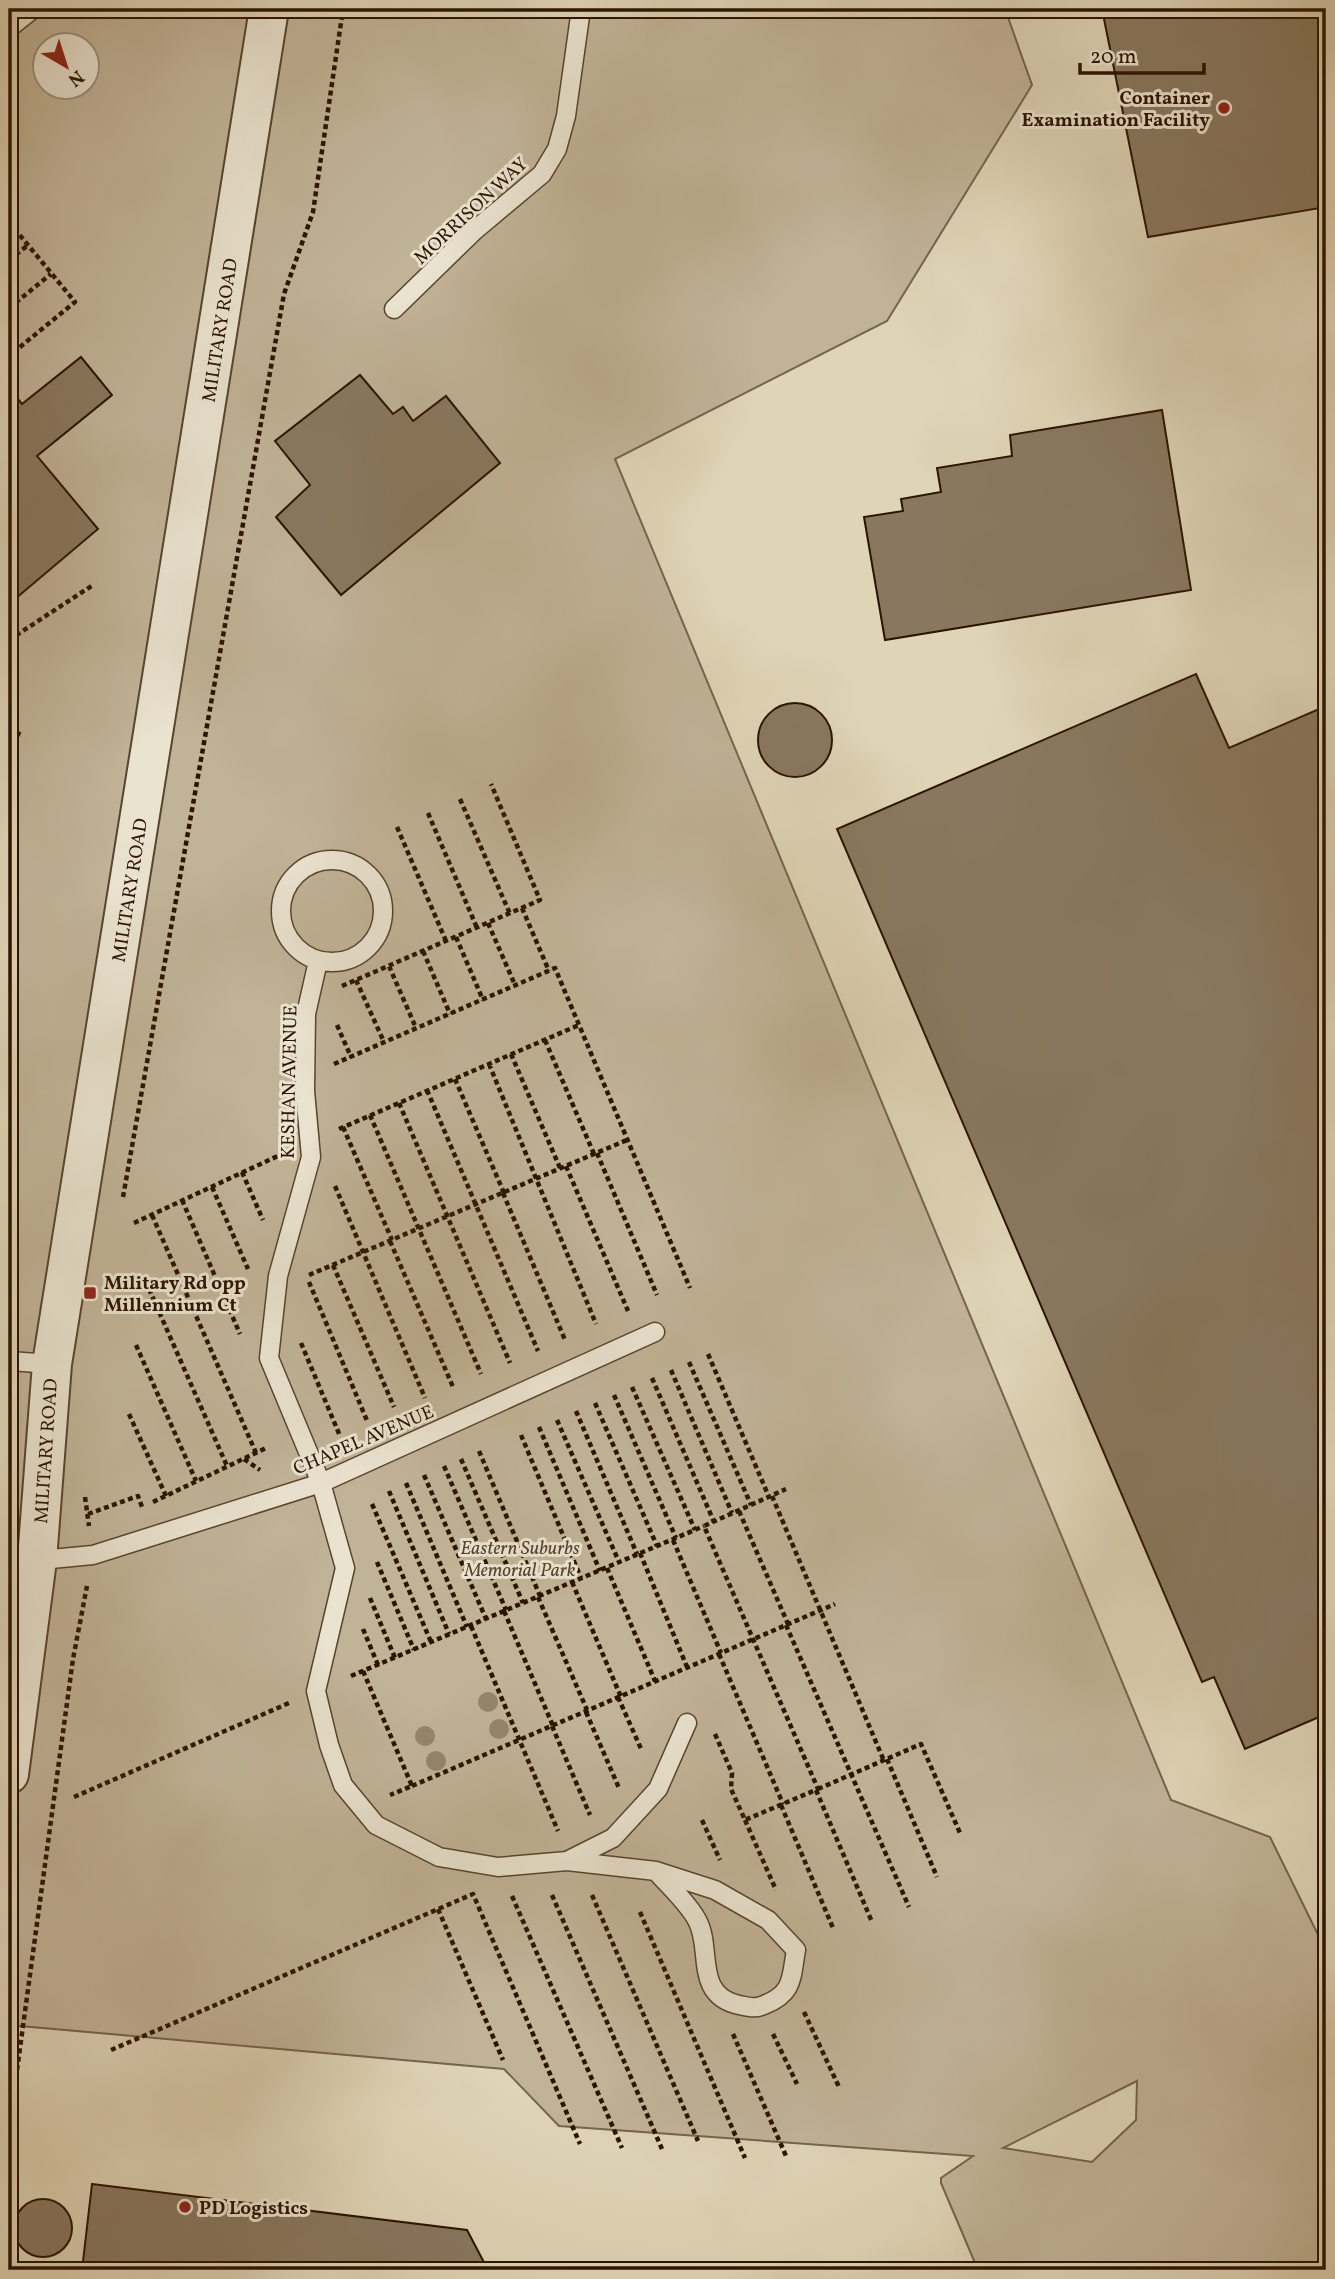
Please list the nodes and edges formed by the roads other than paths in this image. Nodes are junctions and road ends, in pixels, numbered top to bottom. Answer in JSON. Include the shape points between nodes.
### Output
{"nodes":[{"id":1,"x":33,"y":9,"type":"edge"},
{"id":2,"x":269,"y":9,"type":"edge"},
{"id":3,"x":581,"y":9,"type":"edge"},
{"id":4,"x":9,"y":28,"type":"edge"},
{"id":5,"x":394,"y":310,"type":"dead end"},
{"id":6,"x":318,"y":961,"type":"junction"},
{"id":7,"x":655,"y":1332,"type":"dead end"},
{"id":8,"x":9,"y":1361,"type":"edge"},
{"id":9,"x":52,"y":1364,"type":"junction"},
{"id":10,"x":321,"y":1483,"type":"junction"},
{"id":11,"x":23,"y":1561,"type":"edge"},
{"id":12,"x":687,"y":1723,"type":"dead end"},
{"id":13,"x":9,"y":1774,"type":"edge"},
{"id":14,"x":567,"y":1861,"type":"junction"},
{"id":15,"x":656,"y":1871,"type":"junction"}],
"edges":[{"from":1,"to":4,"type":"lane"},
{"from":2,"to":9,"type":"street","name":"MILITARY ROAD"},
{"from":3,"to":5,"type":"lane","name":"MORRISON WAY","via":[[566,116],[557,149],[542,174],[474,230]]},
{"from":6,"to":6,"type":"lane","via":[[295,947],[285,932],[281,915],[284,893],[294,876],[309,865],[329,859],[346,862],[374,881],[382,898],[381,927],[362,952],[336,962]]},
{"from":6,"to":10,"type":"lane","name":"KESHAN AVENUE","via":[[306,1014],[305,1091],[311,1157],[278,1276],[269,1358]]},
{"from":7,"to":10,"type":"lane","name":"CHAPEL AVENUE"},
{"from":8,"to":9,"type":"lane"},
{"from":9,"to":11,"type":"street","name":"MILITARY ROAD"},
{"from":10,"to":11,"type":"lane","name":"CHAPEL AVENUE","via":[[93,1555]]},
{"from":10,"to":14,"type":"lane","name":"KESHAN AVENUE","via":[[345,1568],[316,1691],[343,1785],[376,1825],[439,1857],[498,1867]]},
{"from":11,"to":13,"type":"street","name":"MILITARY ROAD"},
{"from":12,"to":14,"type":"lane","via":[[658,1789],[613,1838]]},
{"from":14,"to":15,"type":"lane"},
{"from":15,"to":15,"type":"lane","via":[[715,1891],[768,1920],[796,1950],[790,1986],[779,1999],[756,2009],[719,1996],[706,1974],[698,1921]]}]}
